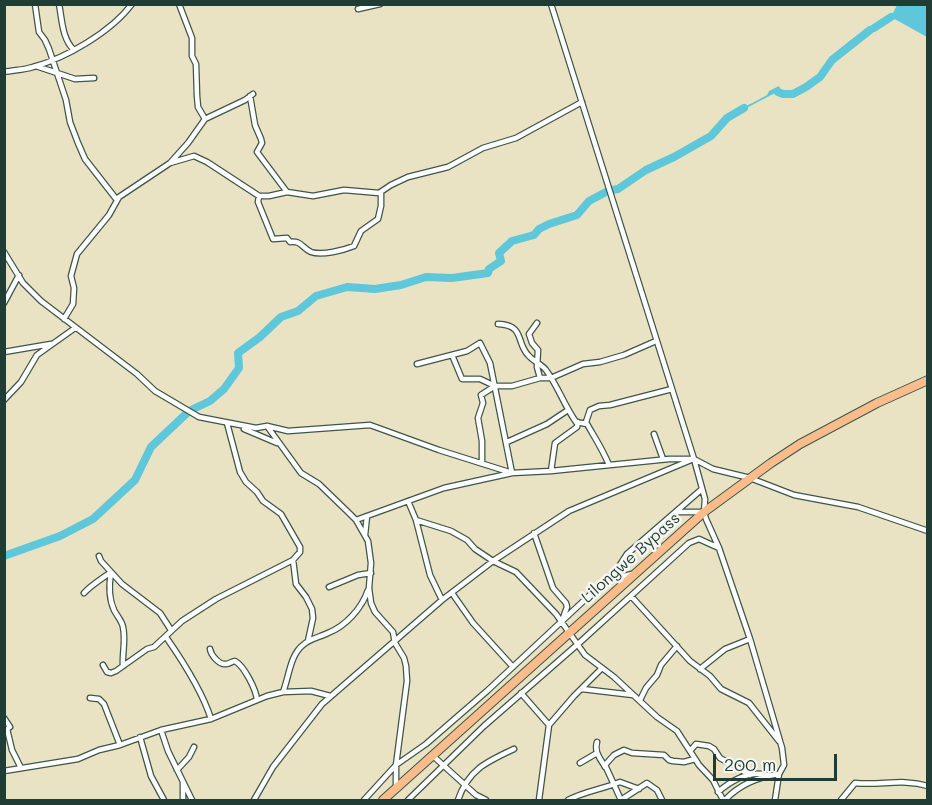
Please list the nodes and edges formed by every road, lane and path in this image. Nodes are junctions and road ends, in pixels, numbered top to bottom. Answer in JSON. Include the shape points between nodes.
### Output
{"nodes":[{"id":1,"x":35,"y":4,"type":"edge"},
{"id":2,"x":59,"y":4,"type":"edge"},
{"id":3,"x":132,"y":4,"type":"edge"},
{"id":4,"x":179,"y":4,"type":"edge"},
{"id":5,"x":380,"y":4,"type":"edge"},
{"id":6,"x":551,"y":4,"type":"edge"},
{"id":7,"x":358,"y":9,"type":"dead end"},
{"id":8,"x":74,"y":50,"type":"junction"},
{"id":9,"x":52,"y":59,"type":"junction"},
{"id":10,"x":36,"y":66,"type":"junction"},
{"id":11,"x":4,"y":72,"type":"edge"},
{"id":12,"x":58,"y":74,"type":"junction"},
{"id":13,"x":94,"y":78,"type":"dead end"},
{"id":14,"x":582,"y":102,"type":"junction"},
{"id":15,"x":205,"y":119,"type":"junction"},
{"id":16,"x":170,"y":163,"type":"junction"},
{"id":17,"x":287,"y":192,"type":"junction"},
{"id":18,"x":381,"y":192,"type":"junction"},
{"id":19,"x":259,"y":196,"type":"junction"},
{"id":20,"x":117,"y":200,"type":"junction"},
{"id":21,"x":4,"y":252,"type":"edge"},
{"id":22,"x":19,"y":275,"type":"junction"},
{"id":23,"x":4,"y":303,"type":"edge"},
{"id":24,"x":64,"y":320,"type":"junction"},
{"id":25,"x":537,"y":323,"type":"dead end"},
{"id":26,"x":498,"y":324,"type":"dead end"},
{"id":27,"x":75,"y":328,"type":"junction"},
{"id":28,"x":656,"y":341,"type":"junction"},
{"id":29,"x":54,"y":343,"type":"junction"},
{"id":30,"x":4,"y":352,"type":"edge"},
{"id":31,"x":452,"y":355,"type":"junction"},
{"id":32,"x":537,"y":362,"type":"junction"},
{"id":33,"x":417,"y":364,"type":"dead end"},
{"id":34,"x":540,"y":378,"type":"junction"},
{"id":35,"x":551,"y":378,"type":"junction"},
{"id":36,"x":927,"y":380,"type":"edge"},
{"id":37,"x":495,"y":386,"type":"junction"},
{"id":38,"x":672,"y":389,"type":"junction"},
{"id":39,"x":4,"y":400,"type":"edge"},
{"id":40,"x":568,"y":410,"type":"junction"},
{"id":41,"x":578,"y":422,"type":"junction"},
{"id":42,"x":586,"y":422,"type":"junction"},
{"id":43,"x":227,"y":423,"type":"junction"},
{"id":44,"x":267,"y":426,"type":"junction"},
{"id":45,"x":654,"y":434,"type":"dead end"},
{"id":46,"x":507,"y":442,"type":"junction"},
{"id":47,"x":279,"y":444,"type":"junction"},
{"id":48,"x":663,"y":459,"type":"junction"},
{"id":49,"x":694,"y":459,"type":"junction"},
{"id":50,"x":482,"y":463,"type":"junction"},
{"id":51,"x":609,"y":465,"type":"junction"},
{"id":52,"x":551,"y":471,"type":"junction"},
{"id":53,"x":512,"y":473,"type":"junction"},
{"id":54,"x":750,"y":478,"type":"junction"},
{"id":55,"x":702,"y":489,"type":"junction"},
{"id":56,"x":408,"y":501,"type":"junction"},
{"id":57,"x":678,"y":512,"type":"junction"},
{"id":58,"x":704,"y":512,"type":"junction"},
{"id":59,"x":368,"y":516,"type":"junction"},
{"id":60,"x":356,"y":520,"type":"junction"},
{"id":61,"x":416,"y":520,"type":"junction"},
{"id":62,"x":927,"y":531,"type":"edge"},
{"id":63,"x":534,"y":533,"type":"junction"},
{"id":64,"x":365,"y":535,"type":"junction"},
{"id":65,"x":719,"y":548,"type":"junction"},
{"id":66,"x":99,"y":556,"type":"dead end"},
{"id":67,"x":293,"y":560,"type":"junction"},
{"id":68,"x":494,"y":561,"type":"junction"},
{"id":69,"x":111,"y":572,"type":"junction"},
{"id":70,"x":371,"y":573,"type":"junction"},
{"id":71,"x":632,"y":574,"type":"junction"},
{"id":72,"x":606,"y":580,"type":"junction"},
{"id":73,"x":329,"y":586,"type":"dead end"},
{"id":74,"x":369,"y":588,"type":"junction"},
{"id":75,"x":452,"y":592,"type":"junction"},
{"id":76,"x":84,"y":593,"type":"dead end"},
{"id":77,"x":631,"y":596,"type":"junction"},
{"id":78,"x":442,"y":600,"type":"junction"},
{"id":79,"x":562,"y":620,"type":"junction"},
{"id":80,"x":171,"y":630,"type":"junction"},
{"id":81,"x":569,"y":631,"type":"junction"},
{"id":82,"x":166,"y":636,"type":"junction"},
{"id":83,"x":750,"y":639,"type":"junction"},
{"id":84,"x":394,"y":640,"type":"junction"},
{"id":85,"x":308,"y":641,"type":"junction"},
{"id":86,"x":578,"y":644,"type":"junction"},
{"id":87,"x":676,"y":646,"type":"junction"},
{"id":88,"x":210,"y":649,"type":"dead end"},
{"id":89,"x":103,"y":665,"type":"dead end"},
{"id":90,"x":123,"y":666,"type":"junction"},
{"id":91,"x":513,"y":667,"type":"junction"},
{"id":92,"x":602,"y":668,"type":"junction"},
{"id":93,"x":700,"y":669,"type":"junction"},
{"id":94,"x":581,"y":689,"type":"junction"},
{"id":95,"x":283,"y":692,"type":"junction"},
{"id":96,"x":521,"y":693,"type":"junction"},
{"id":97,"x":633,"y":695,"type":"junction"},
{"id":98,"x":330,"y":696,"type":"junction"},
{"id":99,"x":90,"y":698,"type":"dead end"},
{"id":100,"x":257,"y":700,"type":"junction"},
{"id":101,"x":640,"y":700,"type":"junction"},
{"id":102,"x":4,"y":718,"type":"edge"},
{"id":103,"x":211,"y":719,"type":"junction"},
{"id":104,"x":549,"y":725,"type":"junction"},
{"id":105,"x":161,"y":730,"type":"junction"},
{"id":106,"x":140,"y":737,"type":"junction"},
{"id":107,"x":597,"y":742,"type":"dead end"},
{"id":108,"x":781,"y":743,"type":"junction"},
{"id":109,"x":120,"y":745,"type":"junction"},
{"id":110,"x":194,"y":747,"type":"dead end"},
{"id":111,"x":514,"y":749,"type":"dead end"},
{"id":112,"x":690,"y":752,"type":"junction"},
{"id":113,"x":597,"y":753,"type":"junction"},
{"id":114,"x":432,"y":755,"type":"junction"},
{"id":115,"x":694,"y":759,"type":"junction"},
{"id":116,"x":580,"y":763,"type":"dead end"},
{"id":117,"x":396,"y":765,"type":"junction"},
{"id":118,"x":443,"y":765,"type":"junction"},
{"id":119,"x":605,"y":767,"type":"junction"},
{"id":120,"x":21,"y":768,"type":"junction"},
{"id":121,"x":177,"y":770,"type":"junction"},
{"id":122,"x":4,"y":771,"type":"edge"},
{"id":123,"x":779,"y":774,"type":"junction"},
{"id":124,"x":750,"y":775,"type":"junction"},
{"id":125,"x":771,"y":775,"type":"junction"},
{"id":126,"x":183,"y":782,"type":"junction"},
{"id":127,"x":463,"y":784,"type":"junction"},
{"id":128,"x":613,"y":786,"type":"junction"},
{"id":129,"x":927,"y":786,"type":"edge"},
{"id":130,"x":396,"y":788,"type":"junction"},
{"id":131,"x":639,"y":789,"type":"junction"},
{"id":132,"x":718,"y":792,"type":"junction"},
{"id":133,"x":386,"y":799,"type":"edge"},
{"id":134,"x":621,"y":800,"type":"edge"},
{"id":135,"x":164,"y":801,"type":"edge"},
{"id":136,"x":183,"y":801,"type":"edge"},
{"id":137,"x":192,"y":801,"type":"edge"},
{"id":138,"x":254,"y":801,"type":"edge"},
{"id":139,"x":364,"y":801,"type":"edge"},
{"id":140,"x":408,"y":801,"type":"edge"},
{"id":141,"x":458,"y":801,"type":"edge"},
{"id":142,"x":486,"y":801,"type":"edge"},
{"id":143,"x":539,"y":801,"type":"edge"},
{"id":144,"x":568,"y":801,"type":"edge"},
{"id":145,"x":662,"y":801,"type":"edge"},
{"id":146,"x":724,"y":801,"type":"edge"},
{"id":147,"x":775,"y":801,"type":"edge"},
{"id":148,"x":841,"y":801,"type":"edge"}],
"edges":[{"from":1,"to":9,"type":"street","via":[[39,32]]},
{"from":2,"to":8,"type":"street","via":[[63,29]]},
{"from":3,"to":8,"type":"street"},
{"from":4,"to":15,"type":"street","via":[[192,38],[196,96]]},
{"from":5,"to":7,"type":"street"},
{"from":6,"to":14,"type":"street"},
{"from":8,"to":9,"type":"street"},
{"from":9,"to":10,"type":"street"},
{"from":9,"to":12,"type":"street"},
{"from":10,"to":11,"type":"street"},
{"from":10,"to":12,"type":"street"},
{"from":12,"to":13,"type":"street","via":[[75,79]]},
{"from":12,"to":20,"type":"street","via":[[70,122],[85,159]]},
{"from":14,"to":18,"type":"street","via":[[516,138],[483,148],[448,166],[408,177]]},
{"from":14,"to":28,"type":"street"},
{"from":15,"to":16,"type":"street"},
{"from":15,"to":17,"type":"street","via":[[251,95],[262,143],[257,152]]},
{"from":16,"to":19,"type":"street","via":[[194,156]]},
{"from":16,"to":20,"type":"street"},
{"from":17,"to":18,"type":"street","via":[[313,196],[344,190]]},
{"from":17,"to":19,"type":"street"},
{"from":18,"to":19,"type":"street","via":[[378,219],[361,231],[354,246],[333,253],[313,252],[287,238],[273,239],[259,207]]},
{"from":20,"to":24,"type":"street","via":[[77,254],[71,276],[73,304]]},
{"from":21,"to":22,"type":"street"},
{"from":22,"to":23,"type":"street"},
{"from":22,"to":24,"type":"street","via":[[31,292]]},
{"from":24,"to":27,"type":"street"},
{"from":25,"to":32,"type":"street","via":[[529,334],[538,350]]},
{"from":26,"to":32,"type":"street","via":[[516,331],[525,352]]},
{"from":27,"to":29,"type":"street"},
{"from":27,"to":43,"type":"street","via":[[173,403],[206,420]]},
{"from":28,"to":35,"type":"street"},
{"from":28,"to":38,"type":"street"},
{"from":29,"to":30,"type":"street"},
{"from":29,"to":39,"type":"street","via":[[38,355]]},
{"from":31,"to":33,"type":"street"},
{"from":31,"to":37,"type":"street","via":[[462,379],[480,379]]},
{"from":31,"to":37,"type":"street","via":[[480,343]]},
{"from":32,"to":34,"type":"street"},
{"from":32,"to":35,"type":"street"},
{"from":34,"to":35,"type":"street"},
{"from":34,"to":37,"type":"street"},
{"from":35,"to":40,"type":"street"},
{"from":36,"to":54,"type":"main road","name":"Lilongwe Bypass","via":[[834,425]]},
{"from":37,"to":46,"type":"street"},
{"from":37,"to":50,"type":"street","via":[[481,395],[483,403],[478,418]]},
{"from":38,"to":42,"type":"street","via":[[599,406],[590,411]]},
{"from":38,"to":49,"type":"street"},
{"from":40,"to":41,"type":"street"},
{"from":40,"to":46,"type":"street"},
{"from":41,"to":42,"type":"street"},
{"from":41,"to":52,"type":"street","via":[[577,427],[555,443]]},
{"from":42,"to":51,"type":"street"},
{"from":43,"to":44,"type":"street","via":[[256,429]]},
{"from":43,"to":47,"type":"street"},
{"from":43,"to":67,"type":"street","via":[[240,472],[263,501],[281,514],[300,547]]},
{"from":44,"to":47,"type":"street"},
{"from":44,"to":50,"type":"street","via":[[288,431],[370,425]]},
{"from":45,"to":48,"type":"street"},
{"from":46,"to":53,"type":"street"},
{"from":47,"to":60,"type":"street","via":[[301,473]]},
{"from":48,"to":49,"type":"street"},
{"from":48,"to":51,"type":"street"},
{"from":49,"to":54,"type":"street","via":[[713,469]]},
{"from":49,"to":55,"type":"street"},
{"from":49,"to":63,"type":"street","via":[[580,506]]},
{"from":50,"to":53,"type":"street"},
{"from":51,"to":52,"type":"street"},
{"from":52,"to":53,"type":"street"},
{"from":53,"to":56,"type":"street","via":[[444,488]]},
{"from":54,"to":58,"type":"main road","name":"Lilongwe Bypass"},
{"from":54,"to":62,"type":"street","via":[[794,495],[858,507]]},
{"from":55,"to":57,"type":"street"},
{"from":55,"to":58,"type":"street"},
{"from":56,"to":59,"type":"street"},
{"from":56,"to":61,"type":"street"},
{"from":57,"to":58,"type":"street"},
{"from":57,"to":72,"type":"street","via":[[627,554]]},
{"from":58,"to":65,"type":"street"},
{"from":58,"to":71,"type":"main road","name":"Lilongwe Bypass"},
{"from":59,"to":60,"type":"street"},
{"from":59,"to":64,"type":"street"},
{"from":60,"to":64,"type":"street"},
{"from":61,"to":68,"type":"street","via":[[451,531]]},
{"from":61,"to":78,"type":"street","via":[[430,575]]},
{"from":63,"to":68,"type":"street"},
{"from":63,"to":79,"type":"street","via":[[554,588],[566,603]]},
{"from":64,"to":70,"type":"street"},
{"from":65,"to":77,"type":"street","via":[[695,540]]},
{"from":65,"to":83,"type":"street"},
{"from":66,"to":69,"type":"street"},
{"from":67,"to":80,"type":"street","via":[[216,599]]},
{"from":67,"to":85,"type":"street","via":[[296,584],[314,618]]},
{"from":68,"to":75,"type":"street"},
{"from":68,"to":79,"type":"street","via":[[516,572]]},
{"from":69,"to":76,"type":"street"},
{"from":69,"to":80,"type":"street","via":[[160,614]]},
{"from":69,"to":90,"type":"street","via":[[113,608],[123,624]]},
{"from":70,"to":73,"type":"street"},
{"from":70,"to":74,"type":"street"},
{"from":71,"to":72,"type":"street"},
{"from":71,"to":81,"type":"main road","name":"Lilongwe Bypass"},
{"from":72,"to":79,"type":"street"},
{"from":74,"to":84,"type":"street","via":[[375,612],[390,628]]},
{"from":74,"to":85,"type":"street","via":[[350,619],[338,629]]},
{"from":75,"to":78,"type":"street"},
{"from":75,"to":91,"type":"street","via":[[473,623]]},
{"from":77,"to":86,"type":"street"},
{"from":77,"to":87,"type":"street"},
{"from":78,"to":84,"type":"street"},
{"from":79,"to":81,"type":"street"},
{"from":79,"to":91,"type":"street"},
{"from":80,"to":82,"type":"street"},
{"from":81,"to":86,"type":"street"},
{"from":81,"to":114,"type":"main road","name":"Lilongwe Bypass"},
{"from":82,"to":90,"type":"street"},
{"from":82,"to":103,"type":"street","via":[[204,698]]},
{"from":83,"to":93,"type":"street","via":[[725,649]]},
{"from":83,"to":108,"type":"street"},
{"from":84,"to":98,"type":"street"},
{"from":84,"to":117,"type":"street","via":[[404,658],[407,681]]},
{"from":85,"to":95,"type":"street","via":[[294,657]]},
{"from":86,"to":92,"type":"street"},
{"from":86,"to":96,"type":"street"},
{"from":87,"to":93,"type":"street"},
{"from":87,"to":101,"type":"street"},
{"from":88,"to":100,"type":"street","via":[[220,662],[240,664]]},
{"from":89,"to":90,"type":"street","via":[[111,674]]},
{"from":91,"to":117,"type":"street","via":[[426,744]]},
{"from":92,"to":94,"type":"street"},
{"from":92,"to":97,"type":"street"},
{"from":93,"to":108,"type":"street","via":[[723,691],[749,703]]},
{"from":94,"to":97,"type":"street"},
{"from":94,"to":104,"type":"street"},
{"from":95,"to":98,"type":"street","via":[[311,691]]},
{"from":95,"to":100,"type":"street"},
{"from":96,"to":104,"type":"street"},
{"from":96,"to":118,"type":"street"},
{"from":97,"to":101,"type":"street"},
{"from":98,"to":138,"type":"street","via":[[273,767]]},
{"from":99,"to":109,"type":"street","via":[[104,704]]},
{"from":100,"to":103,"type":"street"},
{"from":101,"to":112,"type":"street","via":[[677,731]]},
{"from":102,"to":120,"type":"street"},
{"from":103,"to":105,"type":"street"},
{"from":104,"to":143,"type":"street"},
{"from":105,"to":106,"type":"street"},
{"from":105,"to":121,"type":"street"},
{"from":106,"to":109,"type":"street"},
{"from":106,"to":135,"type":"street","via":[[151,776]]},
{"from":107,"to":113,"type":"street"},
{"from":108,"to":123,"type":"street","via":[[784,765]]},
{"from":109,"to":120,"type":"street","via":[[78,759]]},
{"from":110,"to":121,"type":"street"},
{"from":111,"to":127,"type":"street","via":[[486,763]]},
{"from":112,"to":115,"type":"street"},
{"from":112,"to":124,"type":"street","via":[[696,744],[709,746],[720,758]]},
{"from":113,"to":116,"type":"street"},
{"from":113,"to":119,"type":"street"},
{"from":114,"to":118,"type":"street"},
{"from":114,"to":130,"type":"main road","name":"Lilongwe Bypass"},
{"from":115,"to":119,"type":"street","via":[[673,761],[664,754],[624,750]]},
{"from":115,"to":132,"type":"street","via":[[713,780]]},
{"from":117,"to":130,"type":"street"},
{"from":117,"to":139,"type":"street"},
{"from":118,"to":127,"type":"street"},
{"from":118,"to":140,"type":"street"},
{"from":119,"to":128,"type":"street"},
{"from":120,"to":122,"type":"street"},
{"from":121,"to":126,"type":"street"},
{"from":123,"to":125,"type":"street"},
{"from":123,"to":147,"type":"street"},
{"from":124,"to":125,"type":"street"},
{"from":124,"to":132,"type":"street","via":[[730,782]]},
{"from":125,"to":146,"type":"street","via":[[738,788]]},
{"from":126,"to":136,"type":"street"},
{"from":126,"to":137,"type":"street"},
{"from":127,"to":141,"type":"street"},
{"from":127,"to":142,"type":"street"},
{"from":128,"to":131,"type":"street","via":[[622,782]]},
{"from":128,"to":134,"type":"street"},
{"from":128,"to":144,"type":"street","via":[[591,790]]},
{"from":129,"to":148,"type":"street","via":[[897,781],[855,783]]},
{"from":130,"to":133,"type":"main road","name":"Lilongwe Bypass"},
{"from":131,"to":134,"type":"street"},
{"from":131,"to":145,"type":"street","via":[[650,784]]},
{"from":132,"to":146,"type":"street"}]}
